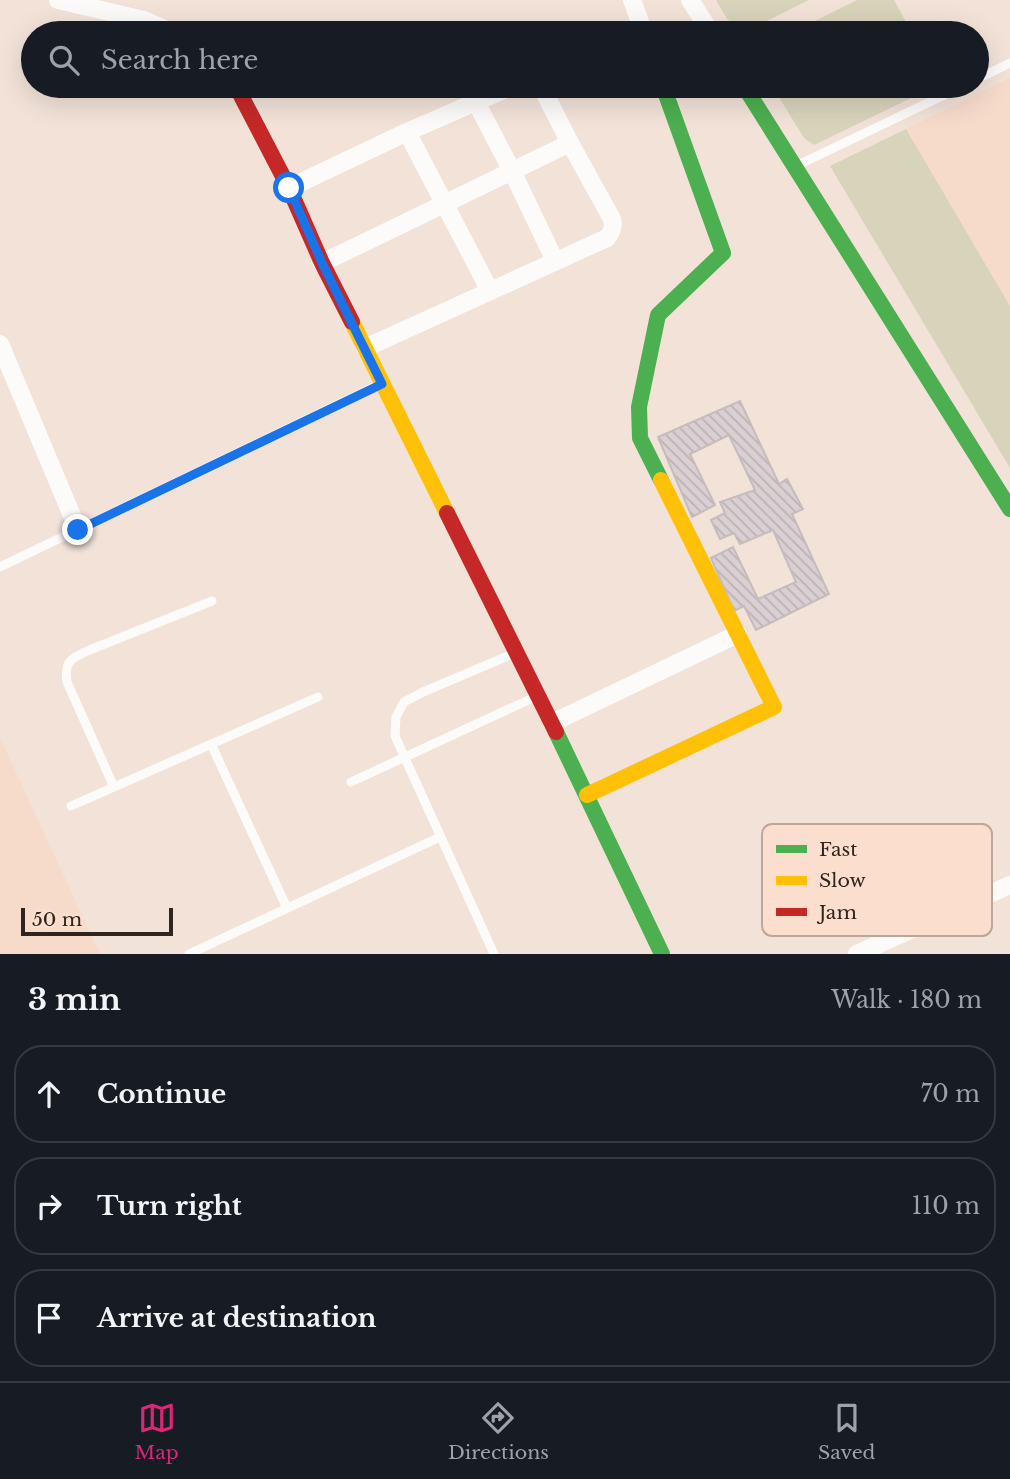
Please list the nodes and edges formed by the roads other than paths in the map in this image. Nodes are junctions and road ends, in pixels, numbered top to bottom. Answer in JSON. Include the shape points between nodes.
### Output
{"nodes":[{"id":1,"x":58,"y":0,"type":"edge"},
{"id":2,"x":632,"y":0,"type":"edge"},
{"id":3,"x":690,"y":0,"type":"edge"},
{"id":4,"x":146,"y":21,"type":"edge"},
{"id":5,"x":640,"y":21,"type":"edge"},
{"id":6,"x":703,"y":21,"type":"edge"},
{"id":7,"x":1010,"y":63,"type":"edge"},
{"id":8,"x":989,"y":73,"type":"edge"},
{"id":9,"x":242,"y":98,"type":"edge"},
{"id":10,"x":485,"y":98,"type":"edge"},
{"id":11,"x":547,"y":98,"type":"edge"},
{"id":12,"x":667,"y":98,"type":"edge"},
{"id":13,"x":751,"y":98,"type":"edge"},
{"id":14,"x":938,"y":98,"type":"edge"},
{"id":15,"x":476,"y":102,"type":"junction"},
{"id":16,"x":407,"y":132,"type":"junction"},
{"id":17,"x":570,"y":143,"type":"junction"},
{"id":18,"x":794,"y":167,"type":"junction"},
{"id":19,"x":512,"y":171,"type":"junction"},
{"id":20,"x":289,"y":188,"type":"junction"},
{"id":21,"x":444,"y":204,"type":"junction"},
{"id":22,"x":555,"y":261,"type":"junction"},
{"id":23,"x":322,"y":263,"type":"junction"},
{"id":24,"x":489,"y":291,"type":"junction"},
{"id":25,"x":0,"y":344,"type":"edge"},
{"id":26,"x":365,"y":348,"type":"junction"},
{"id":27,"x":382,"y":384,"type":"junction"},
{"id":28,"x":1010,"y":509,"type":"edge"},
{"id":29,"x":78,"y":530,"type":"junction"},
{"id":30,"x":0,"y":567,"type":"edge"},
{"id":31,"x":212,"y":601,"type":"dead end"},
{"id":32,"x":738,"y":635,"type":"junction"},
{"id":33,"x":516,"y":652,"type":"junction"},
{"id":34,"x":537,"y":696,"type":"junction"},
{"id":35,"x":318,"y":697,"type":"dead end"},
{"id":36,"x":552,"y":723,"type":"junction"},
{"id":37,"x":211,"y":744,"type":"junction"},
{"id":38,"x":404,"y":757,"type":"junction"},
{"id":39,"x":351,"y":782,"type":"dead end"},
{"id":40,"x":114,"y":787,"type":"junction"},
{"id":41,"x":587,"y":795,"type":"junction"},
{"id":42,"x":71,"y":806,"type":"dead end"},
{"id":43,"x":440,"y":836,"type":"junction"},
{"id":44,"x":1010,"y":885,"type":"edge"},
{"id":45,"x":992,"y":893,"type":"edge"},
{"id":46,"x":287,"y":908,"type":"junction"},
{"id":47,"x":897,"y":936,"type":"edge"},
{"id":48,"x":190,"y":954,"type":"edge"},
{"id":49,"x":494,"y":954,"type":"edge"},
{"id":50,"x":662,"y":954,"type":"edge"},
{"id":51,"x":857,"y":954,"type":"edge"}],
"edges":[{"from":1,"to":4,"type":"street"},
{"from":2,"to":5,"type":"street"},
{"from":3,"to":6,"type":"street"},
{"from":7,"to":8,"type":"lane"},
{"from":9,"to":20,"type":"street"},
{"from":10,"to":15,"type":"street"},
{"from":11,"to":17,"type":"street"},
{"from":12,"to":32,"type":"street","via":[[723,253],[657,315],[639,407],[640,438]]},
{"from":13,"to":18,"type":"street"},
{"from":14,"to":18,"type":"lane"},
{"from":15,"to":16,"type":"street"},
{"from":15,"to":19,"type":"street"},
{"from":16,"to":20,"type":"street"},
{"from":16,"to":21,"type":"street"},
{"from":17,"to":19,"type":"street"},
{"from":17,"to":22,"type":"street","via":[[613,226],[607,238]]},
{"from":18,"to":28,"type":"street"},
{"from":19,"to":21,"type":"street"},
{"from":19,"to":22,"type":"street"},
{"from":20,"to":23,"type":"street"},
{"from":21,"to":23,"type":"street"},
{"from":21,"to":24,"type":"street"},
{"from":22,"to":24,"type":"street"},
{"from":23,"to":26,"type":"street"},
{"from":24,"to":26,"type":"street"},
{"from":25,"to":29,"type":"street"},
{"from":26,"to":27,"type":"street"},
{"from":27,"to":29,"type":"lane"},
{"from":27,"to":33,"type":"street"},
{"from":29,"to":30,"type":"lane"},
{"from":31,"to":40,"type":"lane","via":[[86,651],[72,658],[65,670],[66,682]]},
{"from":32,"to":36,"type":"street"},
{"from":32,"to":41,"type":"street","via":[[774,706]]},
{"from":33,"to":34,"type":"street"},
{"from":33,"to":38,"type":"lane","via":[[404,702],[396,717],[395,736]]},
{"from":34,"to":36,"type":"street"},
{"from":34,"to":38,"type":"lane"},
{"from":35,"to":37,"type":"lane"},
{"from":36,"to":41,"type":"street"},
{"from":37,"to":40,"type":"lane"},
{"from":37,"to":46,"type":"lane"},
{"from":38,"to":39,"type":"lane"},
{"from":38,"to":43,"type":"lane"},
{"from":40,"to":42,"type":"lane"},
{"from":41,"to":50,"type":"street"},
{"from":43,"to":46,"type":"lane"},
{"from":43,"to":49,"type":"lane"},
{"from":44,"to":45,"type":"street"},
{"from":46,"to":48,"type":"lane"},
{"from":47,"to":51,"type":"street"}]}
